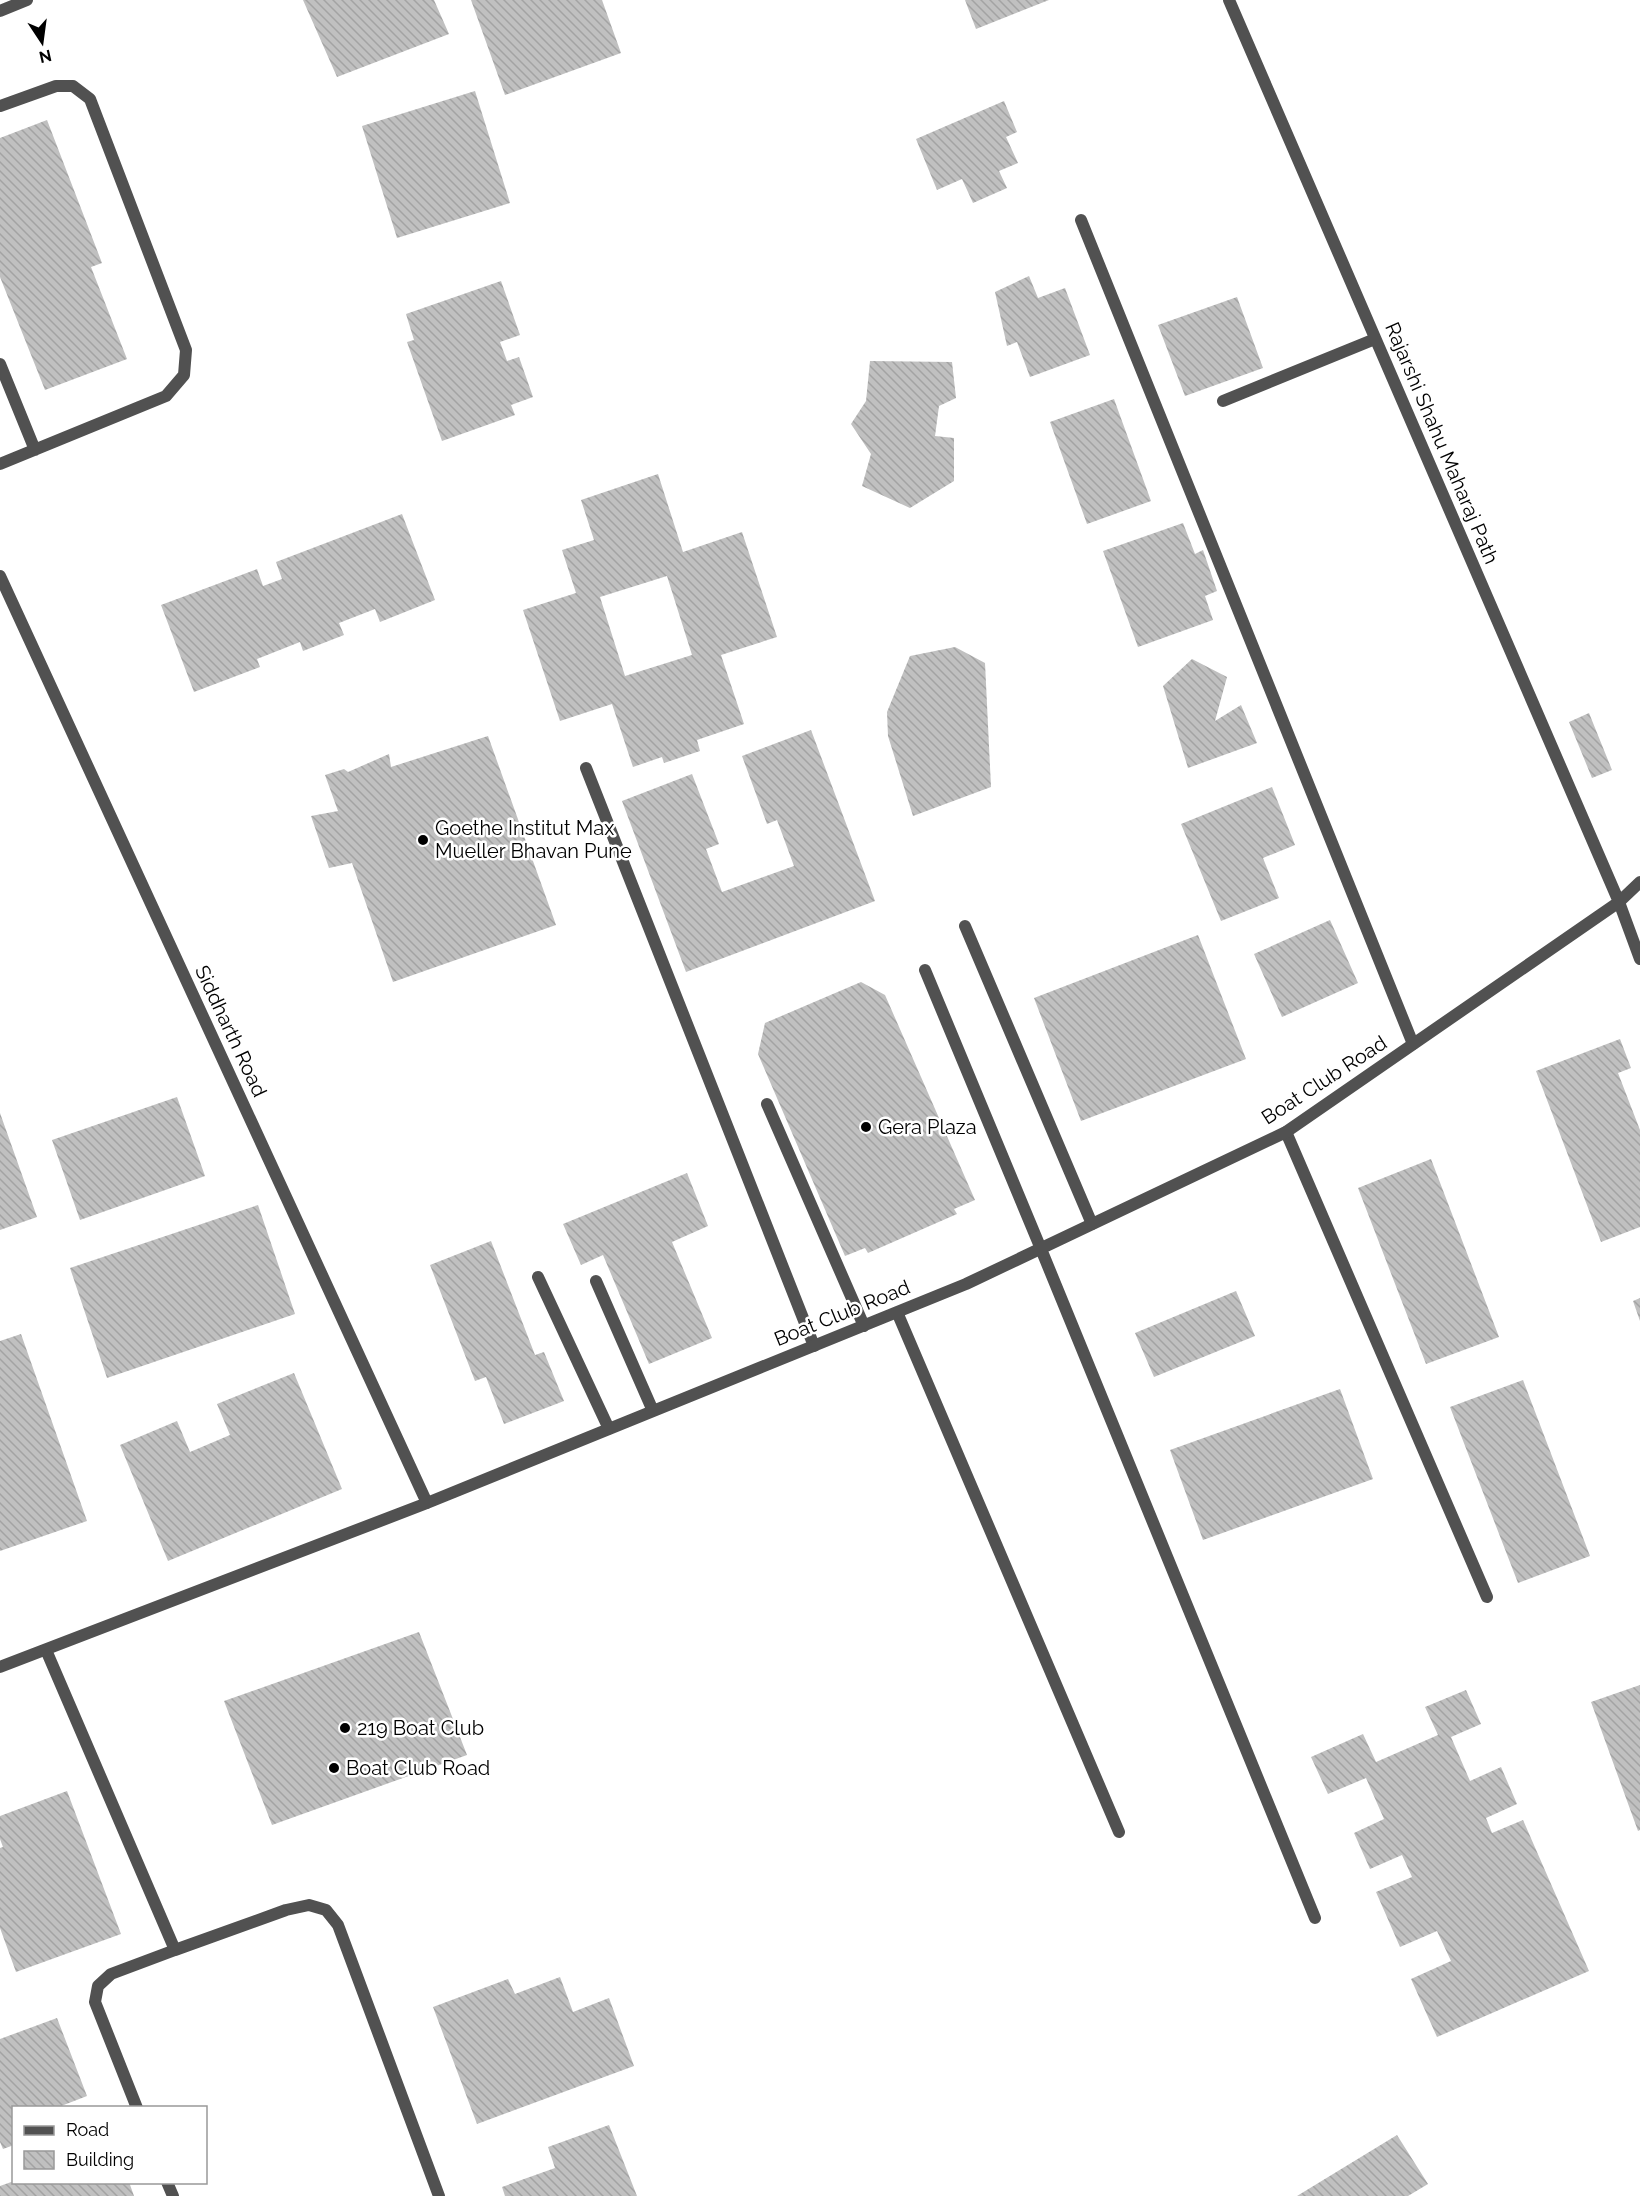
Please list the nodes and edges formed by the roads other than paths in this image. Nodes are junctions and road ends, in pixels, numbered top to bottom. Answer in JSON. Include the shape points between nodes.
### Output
{"nodes":[{"id":1,"x":27,"y":0,"type":"edge"},
{"id":2,"x":1229,"y":0,"type":"edge"},
{"id":3,"x":0,"y":11,"type":"edge"},
{"id":4,"x":0,"y":106,"type":"edge"},
{"id":5,"x":1081,"y":220,"type":"dead end"},
{"id":6,"x":1375,"y":339,"type":"junction"},
{"id":7,"x":0,"y":364,"type":"edge"},
{"id":8,"x":1223,"y":401,"type":"dead end"},
{"id":9,"x":35,"y":450,"type":"junction"},
{"id":10,"x":0,"y":464,"type":"edge"},
{"id":11,"x":0,"y":576,"type":"edge"},
{"id":12,"x":586,"y":768,"type":"dead end"},
{"id":13,"x":1640,"y":882,"type":"edge"},
{"id":14,"x":1619,"y":902,"type":"junction"},
{"id":15,"x":965,"y":926,"type":"dead end"},
{"id":16,"x":1640,"y":959,"type":"edge"},
{"id":17,"x":925,"y":970,"type":"dead end"},
{"id":18,"x":1413,"y":1044,"type":"junction"},
{"id":19,"x":767,"y":1104,"type":"dead end"},
{"id":20,"x":1286,"y":1132,"type":"junction"},
{"id":21,"x":1092,"y":1224,"type":"junction"},
{"id":22,"x":1041,"y":1249,"type":"junction"},
{"id":23,"x":538,"y":1277,"type":"dead end"},
{"id":24,"x":597,"y":1281,"type":"dead end"},
{"id":25,"x":897,"y":1312,"type":"junction"},
{"id":26,"x":864,"y":1326,"type":"junction"},
{"id":27,"x":814,"y":1346,"type":"junction"},
{"id":28,"x":653,"y":1411,"type":"junction"},
{"id":29,"x":609,"y":1429,"type":"junction"},
{"id":30,"x":427,"y":1503,"type":"junction"},
{"id":31,"x":1486,"y":1597,"type":"dead end"},
{"id":32,"x":46,"y":1650,"type":"junction"},
{"id":33,"x":0,"y":1667,"type":"edge"},
{"id":34,"x":1119,"y":1832,"type":"dead end"},
{"id":35,"x":1315,"y":1918,"type":"dead end"},
{"id":36,"x":175,"y":1950,"type":"junction"},
{"id":37,"x":136,"y":2106,"type":"edge"},
{"id":38,"x":439,"y":2196,"type":"edge"}],
"edges":[{"from":1,"to":3,"type":"street"},
{"from":2,"to":6,"type":"street","name":"Rajarshi Shahu Maharaj Path"},
{"from":4,"to":9,"type":"street","via":[[56,86],[73,86],[90,99],[186,350],[184,375],[166,396]]},
{"from":5,"to":18,"type":"street"},
{"from":6,"to":8,"type":"street"},
{"from":6,"to":14,"type":"street","name":"Rajarshi Shahu Maharaj Path"},
{"from":7,"to":9,"type":"street"},
{"from":9,"to":10,"type":"street"},
{"from":11,"to":30,"type":"street","name":"Siddharth Road"},
{"from":12,"to":27,"type":"street"},
{"from":13,"to":14,"type":"street","name":"Boat Club Road"},
{"from":14,"to":16,"type":"street","name":"Rajarshi Shahu Maharaj Path"},
{"from":14,"to":18,"type":"street","name":"Boat Club Road"},
{"from":15,"to":21,"type":"street"},
{"from":17,"to":22,"type":"street"},
{"from":18,"to":20,"type":"street","name":"Boat Club Road"},
{"from":19,"to":26,"type":"street"},
{"from":20,"to":21,"type":"street","name":"Boat Club Road"},
{"from":20,"to":31,"type":"street"},
{"from":21,"to":22,"type":"street","name":"Boat Club Road"},
{"from":22,"to":25,"type":"street","name":"Boat Club Road"},
{"from":22,"to":35,"type":"street"},
{"from":23,"to":29,"type":"street"},
{"from":24,"to":28,"type":"street"},
{"from":25,"to":26,"type":"street","name":"Boat Club Road"},
{"from":25,"to":34,"type":"street"},
{"from":26,"to":27,"type":"street","name":"Boat Club Road"},
{"from":27,"to":28,"type":"street","name":"Boat Club Road"},
{"from":28,"to":29,"type":"street","name":"Boat Club Road"},
{"from":29,"to":30,"type":"street","name":"Boat Club Road"},
{"from":30,"to":32,"type":"street","name":"Boat Club Road"},
{"from":32,"to":33,"type":"street","name":"Boat Club Road"},
{"from":32,"to":36,"type":"street"},
{"from":36,"to":37,"type":"street","via":[[111,1974],[98,1986],[95,2002]]},
{"from":36,"to":38,"type":"street","via":[[286,1910],[309,1905],[326,1910],[338,1924]]}]}
